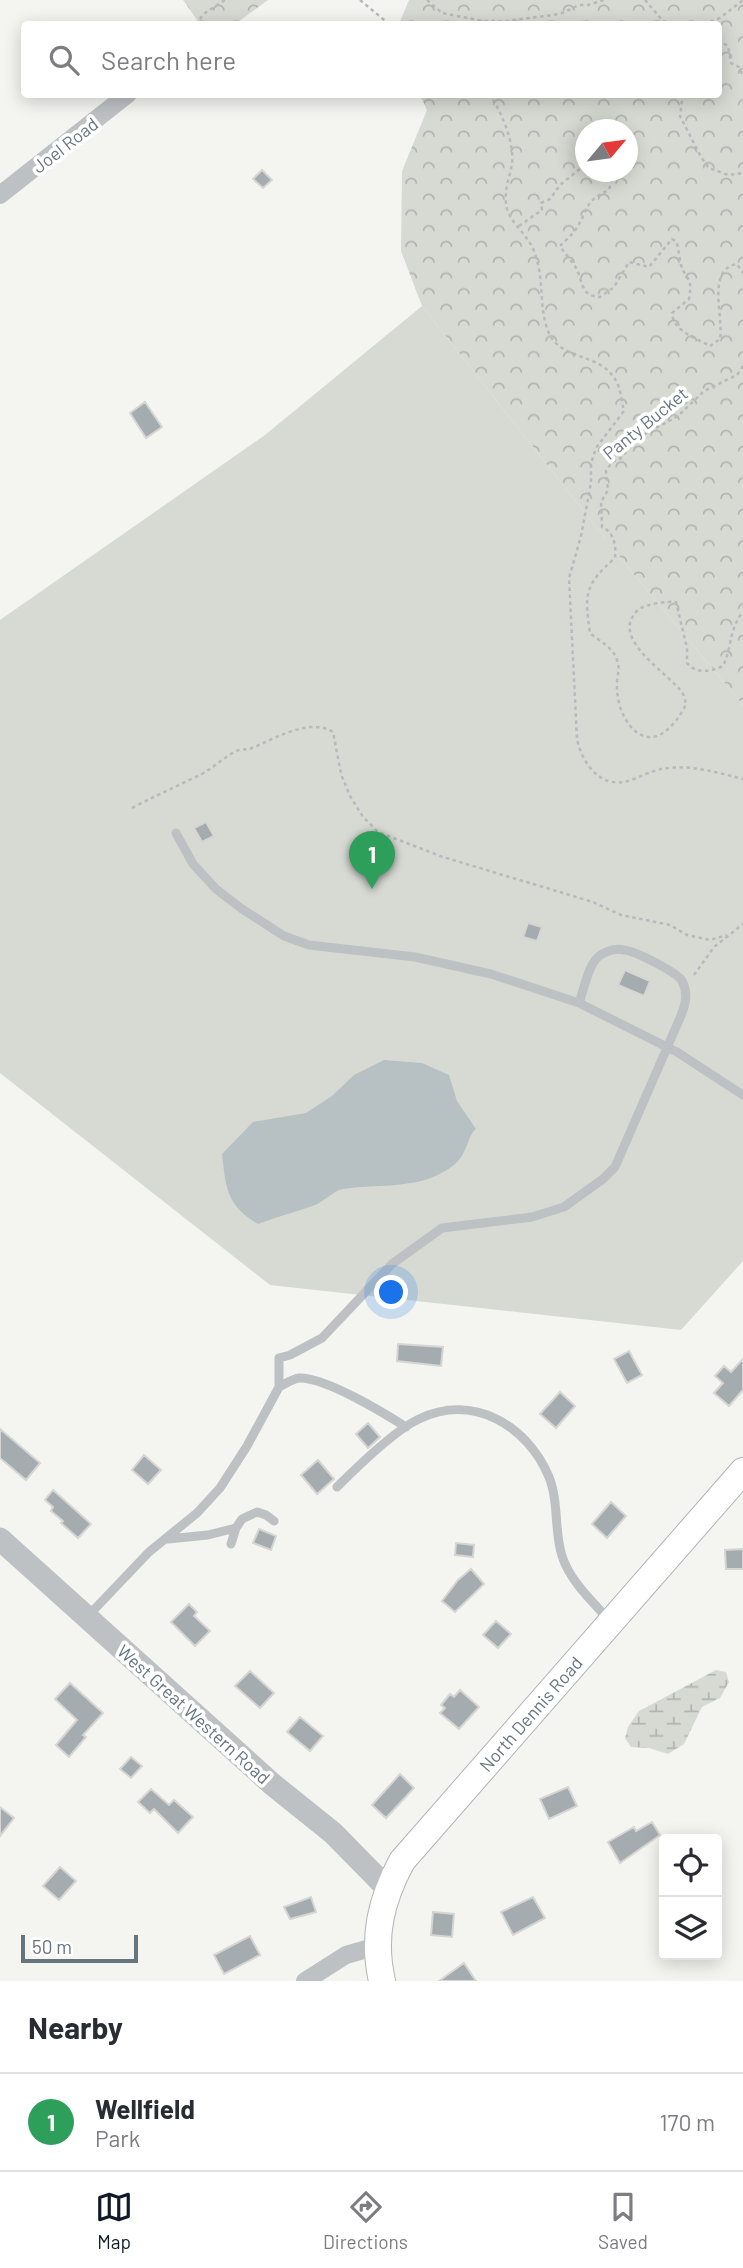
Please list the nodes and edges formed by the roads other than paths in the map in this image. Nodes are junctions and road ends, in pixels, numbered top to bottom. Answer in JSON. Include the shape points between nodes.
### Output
{"nodes":[{"id":1,"x":123,"y":98,"type":"edge"},
{"id":2,"x":0,"y":195,"type":"edge"},
{"id":3,"x":176,"y":833,"type":"dead end"},
{"id":4,"x":579,"y":1003,"type":"junction"},
{"id":5,"x":668,"y":1048,"type":"junction"},
{"id":6,"x":743,"y":1096,"type":"edge"},
{"id":7,"x":279,"y":1387,"type":"junction"},
{"id":8,"x":406,"y":1427,"type":"junction"},
{"id":9,"x":743,"y":1471,"type":"edge"},
{"id":10,"x":337,"y":1487,"type":"dead end"},
{"id":11,"x":274,"y":1521,"type":"dead end"},
{"id":12,"x":236,"y":1528,"type":"junction"},
{"id":13,"x":0,"y":1539,"type":"edge"},
{"id":14,"x":166,"y":1539,"type":"junction"},
{"id":15,"x":231,"y":1544,"type":"dead end"},
{"id":16,"x":87,"y":1617,"type":"junction"},
{"id":17,"x":610,"y":1621,"type":"junction"},
{"id":18,"x":388,"y":1889,"type":"junction"},
{"id":19,"x":377,"y":1946,"type":"junction"},
{"id":20,"x":305,"y":1981,"type":"edge"},
{"id":21,"x":382,"y":1981,"type":"edge"}],
"edges":[{"from":1,"to":2,"type":"street","name":"Joel Road"},
{"from":3,"to":4,"type":"lane","via":[[193,864],[216,889],[284,936],[309,945],[415,957],[471,969]]},
{"from":4,"to":5,"type":"lane"},
{"from":4,"to":5,"type":"lane","via":[[594,962],[610,950],[627,950],[676,974],[686,1002]]},
{"from":5,"to":6,"type":"lane"},
{"from":5,"to":7,"type":"lane","via":[[622,1153],[603,1179],[564,1207],[532,1217],[442,1228],[392,1264],[322,1338],[279,1358]]},
{"from":7,"to":8,"type":"lane","via":[[296,1378],[309,1379],[365,1402]]},
{"from":7,"to":14,"type":"lane","via":[[219,1489]]},
{"from":8,"to":10,"type":"lane"},
{"from":8,"to":17,"type":"lane","via":[[451,1410],[483,1412],[512,1427],[536,1451],[550,1479],[568,1572]]},
{"from":9,"to":17,"type":"main road","name":"North Dennis Road"},
{"from":11,"to":12,"type":"lane","via":[[257,1512]]},
{"from":12,"to":14,"type":"lane"},
{"from":12,"to":15,"type":"lane"},
{"from":13,"to":16,"type":"street","name":"West Great Western Road"},
{"from":14,"to":16,"type":"lane"},
{"from":16,"to":18,"type":"street","name":"West Great Western Road","via":[[333,1833]]},
{"from":17,"to":18,"type":"main road","name":"North Dennis Road","via":[[412,1847]]},
{"from":18,"to":19,"type":"main road","name":"North Dennis Road"},
{"from":19,"to":20,"type":"street","via":[[346,1955]]},
{"from":19,"to":21,"type":"main road","name":"North Dennis Road"}]}
